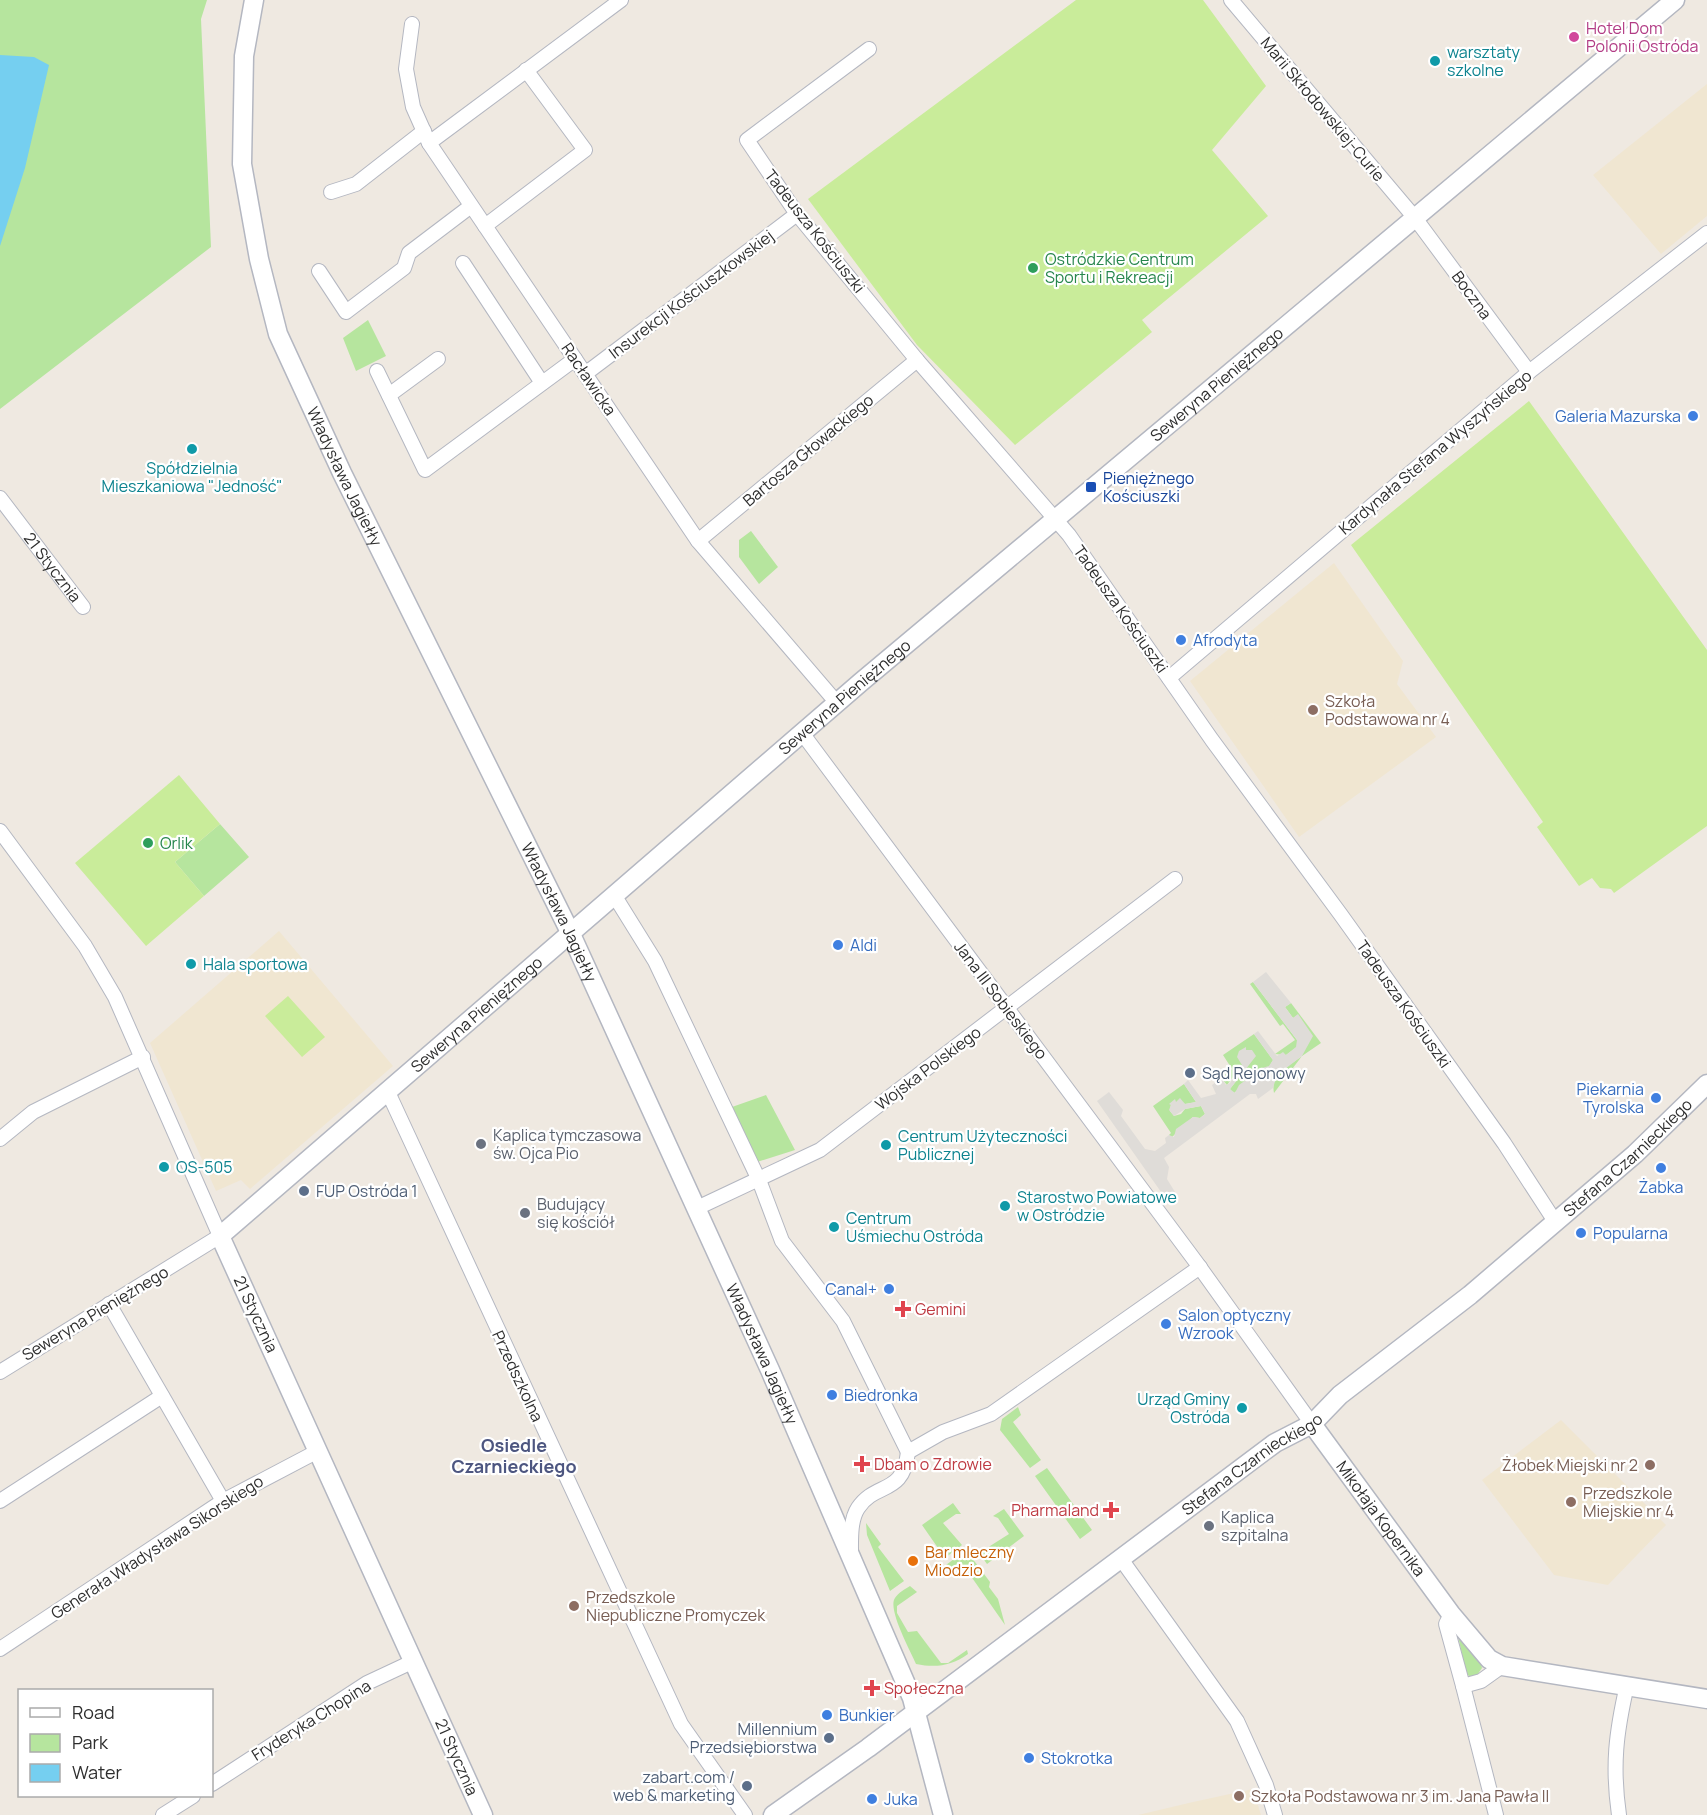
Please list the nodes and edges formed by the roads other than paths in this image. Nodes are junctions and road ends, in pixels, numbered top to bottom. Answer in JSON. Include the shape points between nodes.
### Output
{"nodes":[{"id":1,"x":254,"y":0,"type":"edge"},
{"id":2,"x":621,"y":0,"type":"edge"},
{"id":3,"x":1231,"y":0,"type":"edge"},
{"id":4,"x":1675,"y":0,"type":"edge"},
{"id":5,"x":412,"y":24,"type":"dead end"},
{"id":6,"x":869,"y":49,"type":"dead end"},
{"id":7,"x":526,"y":70,"type":"junction"},
{"id":8,"x":426,"y":137,"type":"junction"},
{"id":9,"x":331,"y":192,"type":"dead end"},
{"id":10,"x":471,"y":206,"type":"junction"},
{"id":11,"x":797,"y":214,"type":"junction"},
{"id":12,"x":1415,"y":218,"type":"junction"},
{"id":13,"x":485,"y":226,"type":"junction"},
{"id":14,"x":1707,"y":233,"type":"edge"},
{"id":15,"x":463,"y":263,"type":"dead end"},
{"id":16,"x":320,"y":271,"type":"dead end"},
{"id":17,"x":438,"y":359,"type":"dead end"},
{"id":18,"x":575,"y":359,"type":"junction"},
{"id":19,"x":917,"y":360,"type":"junction"},
{"id":20,"x":377,"y":370,"type":"dead end"},
{"id":21,"x":1529,"y":372,"type":"junction"},
{"id":22,"x":585,"y":374,"type":"junction"},
{"id":23,"x":543,"y":383,"type":"junction"},
{"id":24,"x":389,"y":394,"type":"junction"},
{"id":25,"x":0,"y":498,"type":"edge"},
{"id":26,"x":1055,"y":518,"type":"junction"},
{"id":27,"x":698,"y":541,"type":"junction"},
{"id":28,"x":83,"y":607,"type":"dead end"},
{"id":29,"x":1169,"y":678,"type":"junction"},
{"id":30,"x":837,"y":703,"type":"junction"},
{"id":31,"x":802,"y":733,"type":"junction"},
{"id":32,"x":0,"y":831,"type":"edge"},
{"id":33,"x":1175,"y":879,"type":"dead end"},
{"id":34,"x":614,"y":895,"type":"junction"},
{"id":35,"x":570,"y":932,"type":"junction"},
{"id":36,"x":1007,"y":1009,"type":"junction"},
{"id":37,"x":143,"y":1057,"type":"junction"},
{"id":38,"x":1707,"y":1084,"type":"edge"},
{"id":39,"x":387,"y":1090,"type":"junction"},
{"id":40,"x":0,"y":1139,"type":"edge"},
{"id":41,"x":759,"y":1180,"type":"junction"},
{"id":42,"x":697,"y":1208,"type":"junction"},
{"id":43,"x":1556,"y":1223,"type":"junction"},
{"id":44,"x":220,"y":1236,"type":"junction"},
{"id":45,"x":1200,"y":1267,"type":"junction"},
{"id":46,"x":109,"y":1304,"type":"junction"},
{"id":47,"x":0,"y":1372,"type":"edge"},
{"id":48,"x":162,"y":1396,"type":"junction"},
{"id":49,"x":1312,"y":1424,"type":"junction"},
{"id":50,"x":318,"y":1451,"type":"junction"},
{"id":51,"x":908,"y":1452,"type":"junction"},
{"id":52,"x":0,"y":1501,"type":"edge"},
{"id":53,"x":223,"y":1501,"type":"junction"},
{"id":54,"x":851,"y":1559,"type":"junction"},
{"id":55,"x":1121,"y":1559,"type":"junction"},
{"id":56,"x":1451,"y":1614,"type":"junction"},
{"id":57,"x":0,"y":1648,"type":"edge"},
{"id":58,"x":414,"y":1661,"type":"junction"},
{"id":59,"x":1502,"y":1666,"type":"junction"},
{"id":60,"x":1627,"y":1685,"type":"junction"},
{"id":61,"x":1463,"y":1686,"type":"junction"},
{"id":62,"x":1707,"y":1699,"type":"edge"},
{"id":63,"x":916,"y":1711,"type":"junction"},
{"id":64,"x":213,"y":1783,"type":"edge"},
{"id":65,"x":192,"y":1797,"type":"edge"},
{"id":66,"x":163,"y":1815,"type":"edge"},
{"id":67,"x":483,"y":1815,"type":"edge"},
{"id":68,"x":745,"y":1815,"type":"edge"},
{"id":69,"x":773,"y":1815,"type":"edge"},
{"id":70,"x":943,"y":1815,"type":"edge"},
{"id":71,"x":1275,"y":1815,"type":"edge"},
{"id":72,"x":1496,"y":1815,"type":"edge"},
{"id":73,"x":1619,"y":1815,"type":"edge"}],
"edges":[{"from":1,"to":35,"type":"street","name":"Władysława Jagiełły","via":[[244,56],[242,164],[259,259],[278,334],[342,473]]},
{"from":2,"to":7,"type":"street"},
{"from":3,"to":12,"type":"street","name":"Marii Skłodowskiej-Curie"},
{"from":4,"to":12,"type":"street","name":"Seweryna Pieniężnego"},
{"from":5,"to":8,"type":"street","name":"Racławicka","via":[[406,69],[413,107]]},
{"from":6,"to":11,"type":"street","name":"Tadeusza Kościuszki","via":[[747,140]]},
{"from":7,"to":8,"type":"street"},
{"from":7,"to":13,"type":"street","via":[[585,150]]},
{"from":8,"to":9,"type":"street","via":[[356,184]]},
{"from":8,"to":10,"type":"street","name":"Racławicka"},
{"from":10,"to":13,"type":"street","name":"Racławicka"},
{"from":10,"to":16,"type":"street","via":[[409,253],[404,268],[346,312]]},
{"from":11,"to":19,"type":"street","name":"Tadeusza Kościuszki"},
{"from":11,"to":22,"type":"street","name":"Insurekcji Kościuszkowskiej"},
{"from":12,"to":21,"type":"street","name":"Boczna"},
{"from":12,"to":26,"type":"street","name":"Seweryna Pieniężnego"},
{"from":13,"to":18,"type":"street","name":"Racławicka"},
{"from":14,"to":21,"type":"street","name":"Kardynała Stefana Wyszyńskiego"},
{"from":15,"to":23,"type":"street"},
{"from":17,"to":24,"type":"street"},
{"from":18,"to":22,"type":"street","name":"Racławicka"},
{"from":18,"to":23,"type":"street"},
{"from":19,"to":26,"type":"street","name":"Tadeusza Kościuszki"},
{"from":19,"to":27,"type":"street","name":"Bartosza Głowackiego"},
{"from":20,"to":24,"type":"street"},
{"from":21,"to":29,"type":"street","name":"Kardynała Stefana Wyszyńskiego"},
{"from":22,"to":27,"type":"street","name":"Racławicka"},
{"from":23,"to":24,"type":"street","via":[[425,470]]},
{"from":25,"to":28,"type":"street","name":"21 Stycznia"},
{"from":26,"to":29,"type":"street","name":"Tadeusza Kościuszki"},
{"from":26,"to":30,"type":"street","name":"Seweryna Pieniężnego"},
{"from":27,"to":30,"type":"street","name":"Racławicka"},
{"from":29,"to":43,"type":"street","name":"Tadeusza Kościuszki","via":[[1507,1148]]},
{"from":30,"to":31,"type":"street","name":"Seweryna Pieniężnego"},
{"from":31,"to":34,"type":"street","name":"Seweryna Pieniężnego"},
{"from":31,"to":36,"type":"street","name":"Jana III Sobieskiego"},
{"from":32,"to":37,"type":"street","name":"21 Stycznia","via":[[99,969]]},
{"from":33,"to":36,"type":"street","name":"Wojska Polskiego"},
{"from":34,"to":35,"type":"street","name":"Seweryna Pieniężnego"},
{"from":34,"to":41,"type":"street","via":[[656,961]]},
{"from":35,"to":39,"type":"street","name":"Seweryna Pieniężnego"},
{"from":35,"to":42,"type":"street","name":"Władysława Jagiełły"},
{"from":36,"to":41,"type":"street","name":"Wojska Polskiego","via":[[820,1150]]},
{"from":36,"to":45,"type":"street","name":"Jana III Sobieskiego"},
{"from":37,"to":40,"type":"street","via":[[33,1112]]},
{"from":37,"to":44,"type":"street","name":"21 Stycznia"},
{"from":38,"to":43,"type":"street","name":"Stefana Czarnieckiego"},
{"from":39,"to":44,"type":"street","name":"Seweryna Pieniężnego"},
{"from":39,"to":68,"type":"street","name":"Przedszkolna","via":[[681,1724]]},
{"from":41,"to":42,"type":"street","name":"Wojska Polskiego"},
{"from":41,"to":51,"type":"street","via":[[782,1241],[843,1321]]},
{"from":42,"to":54,"type":"street","name":"Władysława Jagiełły"},
{"from":43,"to":49,"type":"street","name":"Stefana Czarnieckiego","via":[[1443,1317],[1340,1395]]},
{"from":44,"to":46,"type":"street","name":"Seweryna Pieniężnego"},
{"from":44,"to":50,"type":"street","name":"21 Stycznia"},
{"from":45,"to":49,"type":"street","name":"Jana III Sobieskiego"},
{"from":45,"to":51,"type":"street","via":[[991,1414],[943,1432]]},
{"from":46,"to":47,"type":"street","name":"Seweryna Pieniężnego"},
{"from":46,"to":48,"type":"street"},
{"from":48,"to":52,"type":"street"},
{"from":48,"to":53,"type":"street"},
{"from":49,"to":55,"type":"street","name":"Stefana Czarnieckiego","via":[[1275,1443]]},
{"from":49,"to":56,"type":"street","name":"Mikołaja Kopernika"},
{"from":50,"to":53,"type":"street","name":"Generała Władysława Sikorskiego"},
{"from":50,"to":58,"type":"street","name":"21 Stycznia"},
{"from":51,"to":54,"type":"street","via":[[906,1470],[858,1508]]},
{"from":53,"to":57,"type":"street","name":"Generała Władysława Sikorskiego"},
{"from":54,"to":63,"type":"street","name":"Władysława Jagiełły"},
{"from":55,"to":63,"type":"street","name":"Stefana Czarnieckiego"},
{"from":55,"to":71,"type":"street","via":[[1237,1721]]},
{"from":56,"to":59,"type":"street","name":"Mikołaja Kopernika","via":[[1488,1659]]},
{"from":56,"to":61,"type":"street","via":[[1446,1624]]},
{"from":58,"to":64,"type":"street","name":"Fryderyka Chopina","via":[[367,1683]]},
{"from":58,"to":67,"type":"street","name":"21 Stycznia"},
{"from":59,"to":60,"type":"street","name":"Mikołaja Kopernika"},
{"from":59,"to":61,"type":"street","via":[[1481,1681]]},
{"from":60,"to":62,"type":"street","name":"Mikołaja Kopernika"},
{"from":60,"to":73,"type":"street","via":[[1616,1735]]},
{"from":61,"to":72,"type":"street"},
{"from":63,"to":69,"type":"street","name":"Stefana Czarnieckiego"},
{"from":63,"to":70,"type":"street","name":"Władysława Jagiełły"},
{"from":65,"to":66,"type":"street"}]}
